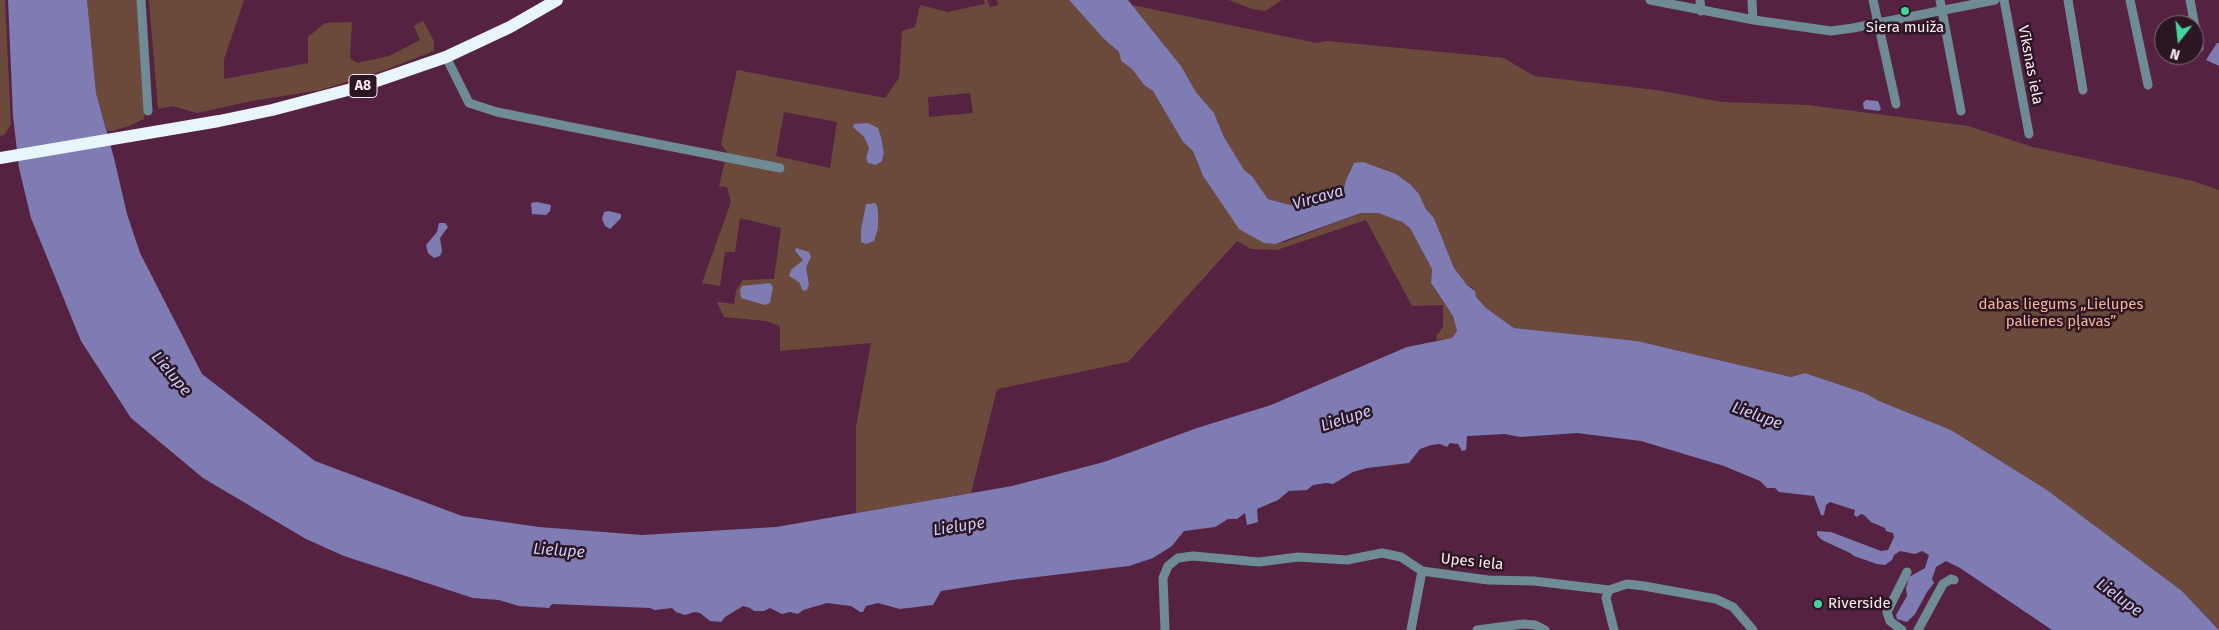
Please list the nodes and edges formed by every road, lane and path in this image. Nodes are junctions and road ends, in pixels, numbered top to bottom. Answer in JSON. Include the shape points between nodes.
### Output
{"nodes":[{"id":1,"x":140,"y":0,"type":"edge"},
{"id":2,"x":557,"y":0,"type":"edge"},
{"id":3,"x":1650,"y":0,"type":"edge"},
{"id":4,"x":1700,"y":0,"type":"edge"},
{"id":5,"x":1752,"y":0,"type":"edge"},
{"id":6,"x":1873,"y":0,"type":"edge"},
{"id":7,"x":1940,"y":0,"type":"edge"},
{"id":8,"x":1995,"y":0,"type":"edge"},
{"id":9,"x":2004,"y":0,"type":"edge"},
{"id":10,"x":2068,"y":0,"type":"edge"},
{"id":11,"x":2130,"y":0,"type":"edge"},
{"id":12,"x":2190,"y":0,"type":"edge"},
{"id":13,"x":1942,"y":10,"type":"junction"},
{"id":14,"x":1701,"y":11,"type":"junction"},
{"id":15,"x":2193,"y":15,"type":"edge"},
{"id":16,"x":1753,"y":20,"type":"junction"},
{"id":17,"x":1878,"y":23,"type":"junction"},
{"id":18,"x":446,"y":57,"type":"junction"},
{"id":19,"x":2148,"y":85,"type":"dead end"},
{"id":20,"x":2083,"y":90,"type":"dead end"},
{"id":21,"x":1896,"y":104,"type":"dead end"},
{"id":22,"x":148,"y":111,"type":"dead end"},
{"id":23,"x":1961,"y":111,"type":"dead end"},
{"id":24,"x":2029,"y":134,"type":"dead end"},
{"id":25,"x":0,"y":158,"type":"edge"},
{"id":26,"x":780,"y":168,"type":"dead end"},
{"id":27,"x":1422,"y":571,"type":"junction"},
{"id":28,"x":1907,"y":572,"type":"dead end"},
{"id":29,"x":1954,"y":580,"type":"dead end"},
{"id":30,"x":1609,"y":590,"type":"junction"},
{"id":31,"x":1165,"y":630,"type":"edge"},
{"id":32,"x":1411,"y":630,"type":"edge"},
{"id":33,"x":1476,"y":630,"type":"edge"},
{"id":34,"x":1545,"y":630,"type":"edge"},
{"id":35,"x":1614,"y":630,"type":"edge"},
{"id":36,"x":1754,"y":630,"type":"edge"},
{"id":37,"x":1902,"y":630,"type":"edge"},
{"id":38,"x":1918,"y":630,"type":"edge"}],
"edges":[{"from":1,"to":22,"type":"street"},
{"from":2,"to":18,"type":"highway","number":"A8","via":[[510,27]]},
{"from":3,"to":14,"type":"street"},
{"from":4,"to":14,"type":"street"},
{"from":5,"to":16,"type":"street"},
{"from":6,"to":17,"type":"street"},
{"from":7,"to":13,"type":"street"},
{"from":8,"to":13,"type":"street"},
{"from":9,"to":24,"type":"street","name":"Vīksnas iela"},
{"from":10,"to":20,"type":"street"},
{"from":11,"to":19,"type":"street"},
{"from":12,"to":15,"type":"street"},
{"from":13,"to":17,"type":"street"},
{"from":13,"to":23,"type":"street"},
{"from":14,"to":16,"type":"street"},
{"from":16,"to":17,"type":"street","via":[[1831,31]]},
{"from":17,"to":21,"type":"street"},
{"from":18,"to":25,"type":"highway","number":"A8","via":[[322,98],[237,117]]},
{"from":18,"to":26,"type":"street","via":[[469,103],[497,112]]},
{"from":27,"to":30,"type":"street","name":"Upes iela"},
{"from":27,"to":31,"type":"street","name":"Upes iela","via":[[1401,556],[1382,553],[1347,560],[1298,557],[1260,562],[1193,556],[1178,558],[1168,566],[1163,578]]},
{"from":27,"to":32,"type":"street"},
{"from":28,"to":37,"type":"street","via":[[1887,612],[1890,621]]},
{"from":29,"to":38,"type":"street","via":[[1943,584]]},
{"from":30,"to":35,"type":"street","via":[[1606,598]]},
{"from":30,"to":36,"type":"street","name":"Upes iela","via":[[1627,584],[1716,598],[1733,607]]},
{"from":33,"to":34,"type":"street","via":[[1523,624]]}]}
